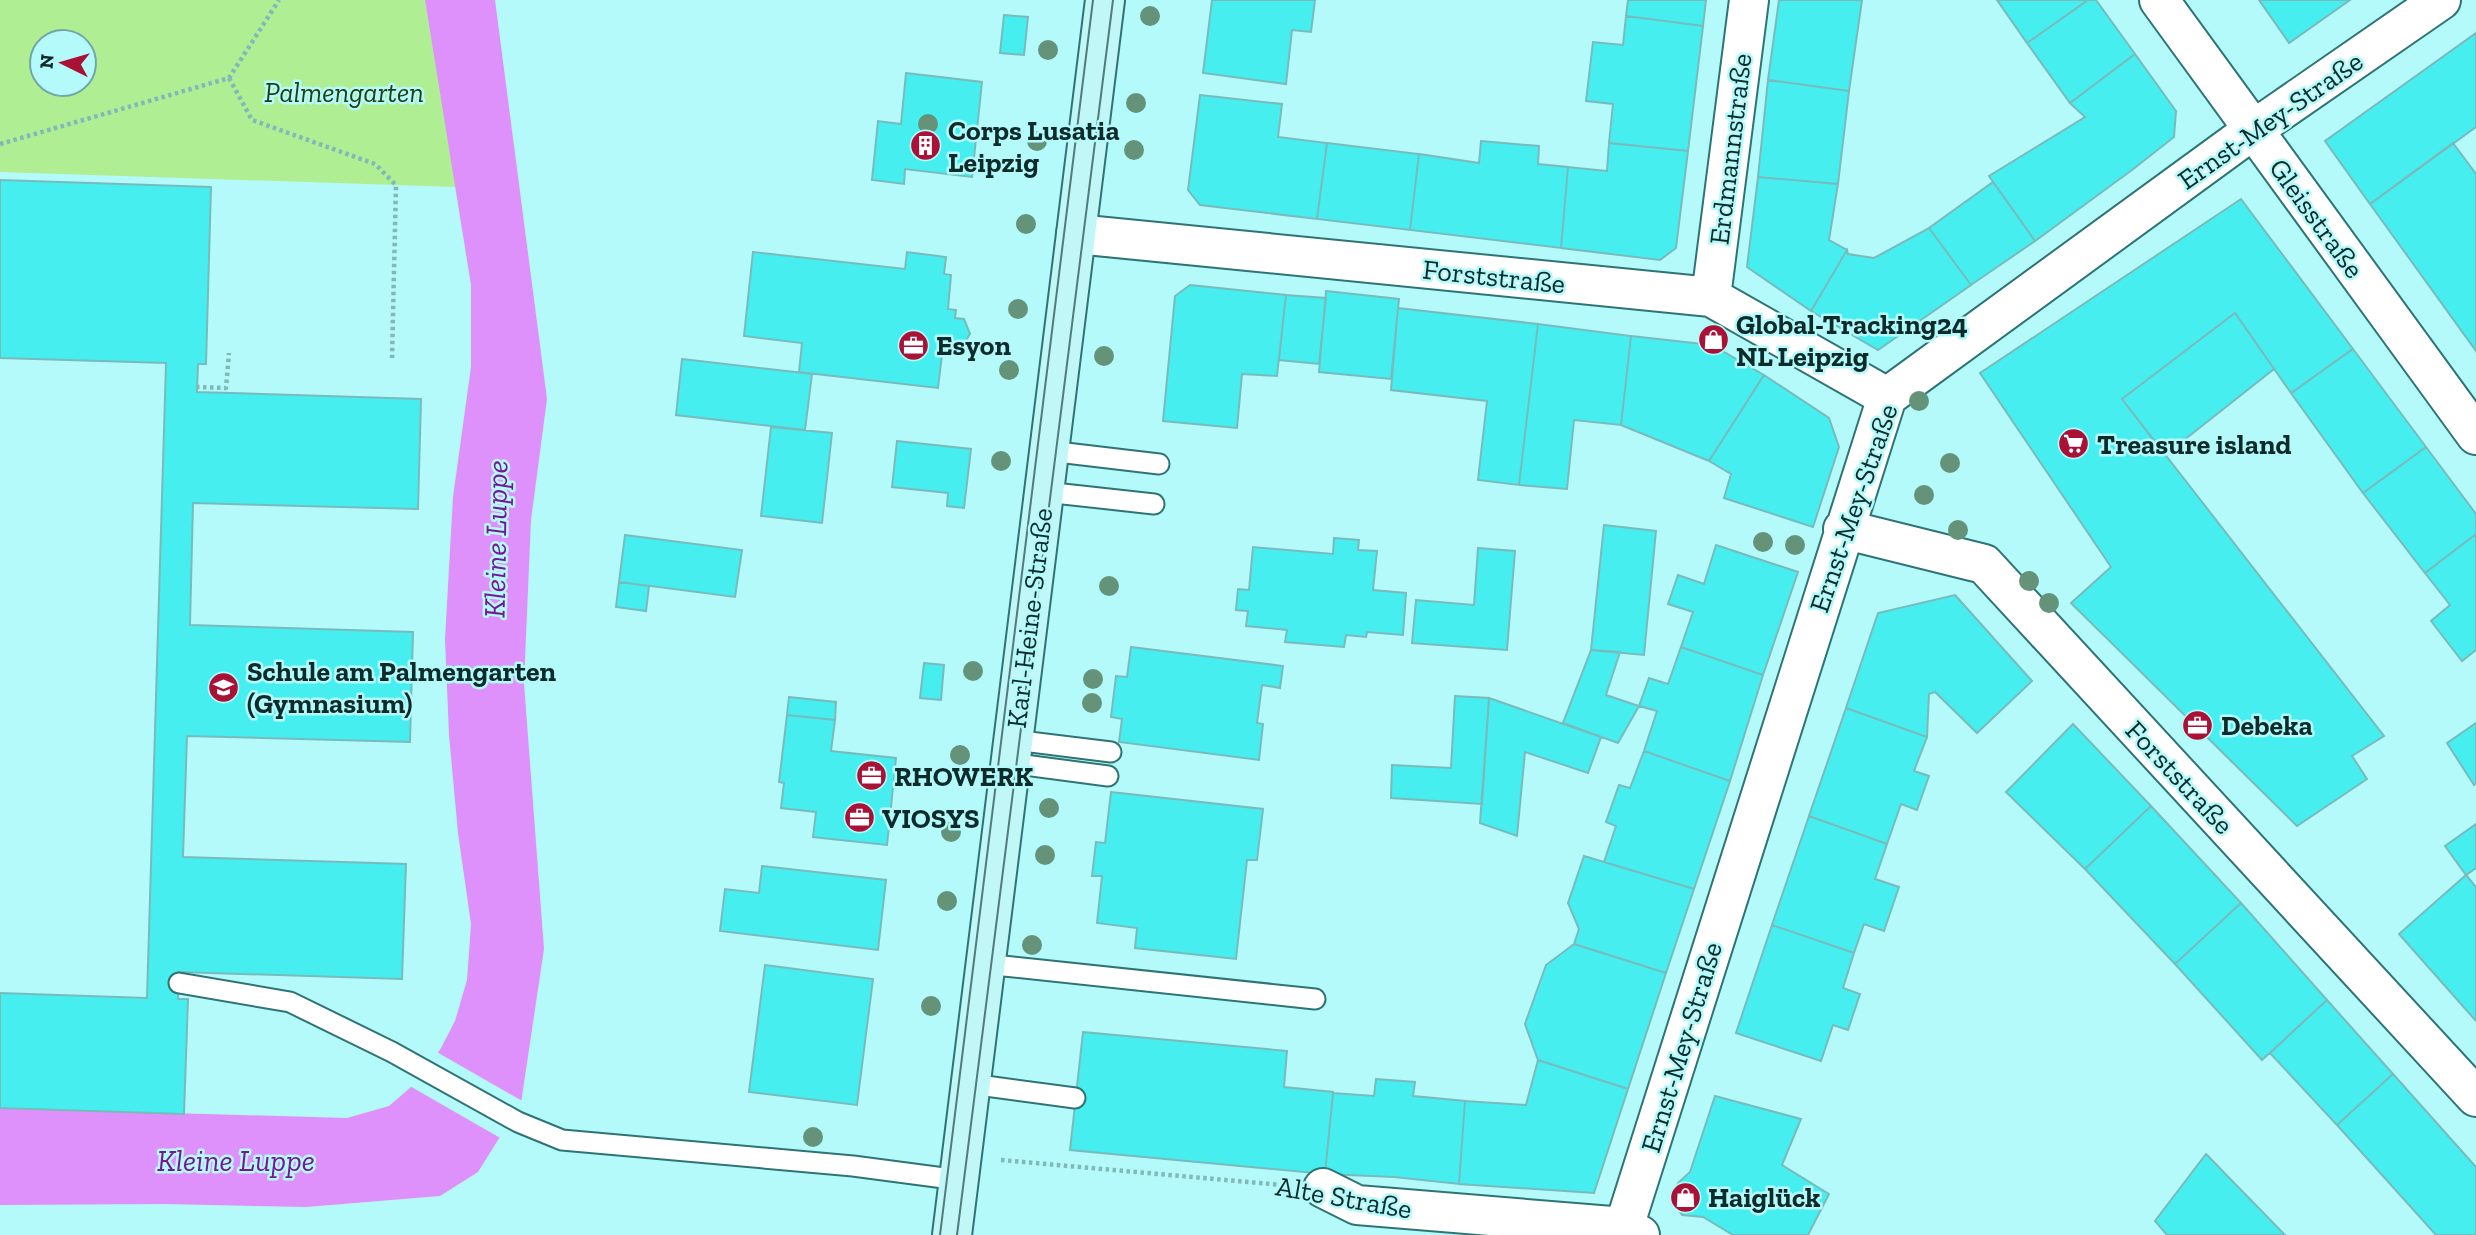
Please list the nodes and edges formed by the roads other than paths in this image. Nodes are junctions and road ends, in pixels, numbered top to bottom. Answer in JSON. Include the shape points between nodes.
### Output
{"nodes":[{"id":1,"x":1105,"y":0,"type":"edge"},
{"id":2,"x":1749,"y":0,"type":"edge"},
{"id":3,"x":2159,"y":0,"type":"edge"},
{"id":4,"x":2441,"y":0,"type":"edge"},
{"id":5,"x":2253,"y":130,"type":"junction"},
{"id":6,"x":1076,"y":234,"type":"junction"},
{"id":7,"x":1711,"y":297,"type":"junction"},
{"id":8,"x":1886,"y":397,"type":"junction"},
{"id":9,"x":2476,"y":435,"type":"edge"},
{"id":10,"x":1049,"y":451,"type":"junction"},
{"id":11,"x":1159,"y":464,"type":"dead end"},
{"id":12,"x":1045,"y":492,"type":"junction"},
{"id":13,"x":1154,"y":505,"type":"dead end"},
{"id":14,"x":1843,"y":529,"type":"junction"},
{"id":15,"x":1012,"y":751,"type":"junction"},
{"id":16,"x":1111,"y":752,"type":"dead end"},
{"id":17,"x":1108,"y":776,"type":"dead end"},
{"id":18,"x":985,"y":964,"type":"junction"},
{"id":19,"x":179,"y":983,"type":"dead end"},
{"id":20,"x":1315,"y":999,"type":"dead end"},
{"id":21,"x":971,"y":1084,"type":"junction"},
{"id":22,"x":2476,"y":1097,"type":"edge"},
{"id":23,"x":1075,"y":1098,"type":"dead end"},
{"id":24,"x":961,"y":1168,"type":"junction"},
{"id":25,"x":1323,"y":1188,"type":"road end"},
{"id":26,"x":1632,"y":1231,"type":"edge"},
{"id":27,"x":952,"y":1235,"type":"edge"}],
"edges":[{"from":1,"to":6,"type":"main road","name":"Karl-Heine-Straße"},
{"from":2,"to":7,"type":"street","name":"Erdmannstraße"},
{"from":3,"to":5,"type":"street","name":"Gleisstraße"},
{"from":4,"to":5,"type":"street","name":"Ernst-Mey-Straße"},
{"from":5,"to":8,"type":"street","name":"Ernst-Mey-Straße"},
{"from":5,"to":9,"type":"street","name":"Gleisstraße"},
{"from":6,"to":7,"type":"street","name":"Forststraße"},
{"from":6,"to":10,"type":"main road","name":"Karl-Heine-Straße"},
{"from":7,"to":8,"type":"street","name":"Forststraße"},
{"from":8,"to":14,"type":"street","name":"Ernst-Mey-Straße"},
{"from":10,"to":11,"type":"lane"},
{"from":10,"to":12,"type":"main road","name":"Karl-Heine-Straße"},
{"from":12,"to":13,"type":"lane"},
{"from":12,"to":15,"type":"main road","name":"Karl-Heine-Straße"},
{"from":14,"to":22,"type":"street","name":"Forststraße","via":[[1984,564]]},
{"from":14,"to":26,"type":"street","name":"Ernst-Mey-Straße"},
{"from":15,"to":16,"type":"lane"},
{"from":15,"to":17,"type":"lane"},
{"from":15,"to":18,"type":"main road","name":"Karl-Heine-Straße"},
{"from":18,"to":20,"type":"lane"},
{"from":18,"to":21,"type":"main road","name":"Karl-Heine-Straße"},
{"from":19,"to":24,"type":"lane","via":[[290,1002],[417,1065],[517,1122],[562,1140],[839,1165]]},
{"from":21,"to":23,"type":"lane"},
{"from":21,"to":24,"type":"main road","name":"Karl-Heine-Straße"},
{"from":24,"to":27,"type":"main road","name":"Karl-Heine-Straße"},
{"from":25,"to":26,"type":"street","name":"Alte Straße","via":[[1357,1205]]}]}
